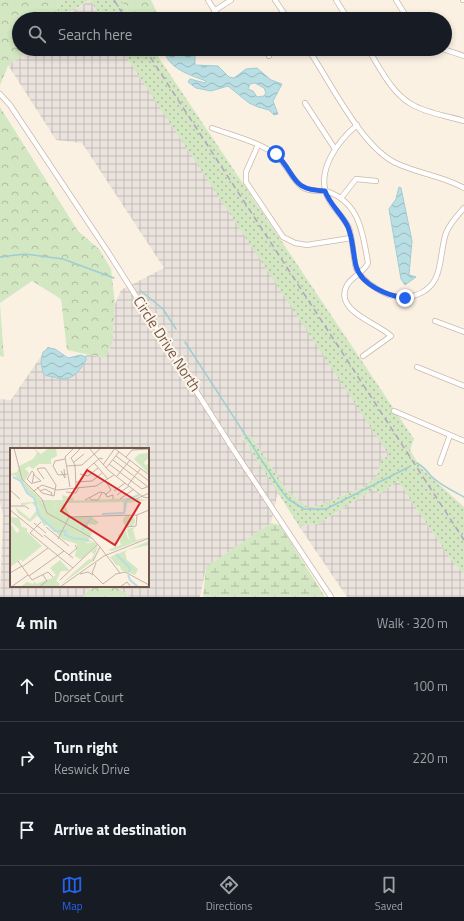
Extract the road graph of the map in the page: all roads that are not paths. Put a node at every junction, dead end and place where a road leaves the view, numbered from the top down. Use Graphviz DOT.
graph roads {
  1 [pos="208,0"];
  2 [pos="231,0"];
  3 [pos="275,0"];
  4 [pos="336,0"];
  5 [pos="396,0"];
  6 [pos="214,11"];
  7 [pos="283,12"];
  8 [pos="344,12"];
  9 [pos="404,12"];
  10 [pos="452,52"];
  11 [pos="313,56"];
  12 [pos="373,56"];
  13 [pos="464,56"];
  14 [pos="0,94"];
  15 [pos="305,103"];
  16 [pos="464,121"];
  17 [pos="357,125"];
  18 [pos="212,128"];
  19 [pos="258,145"];
  20 [pos="335,149"];
  21 [pos="376,181"];
  22 [pos="464,188"];
  23 [pos="325,191"];
  24 [pos="341,198"];
  25 [pos="464,208"];
  26 [pos="351,238"];
  27 [pos="358,273"];
  28 [pos="435,321"];
  29 [pos="464,332"];
  30 [pos="363,356"];
  31 [pos="417,367"];
  32 [pos="464,386"];
  33 [pos="394,411"];
  34 [pos="450,435"];
  35 [pos="464,441"];
  36 [pos="440,463"];
  37 [pos="331,597"];
  1 -- 6 [label="street"];
  2 -- 6 [label="street"];
  3 -- 7 [label="street"];
  4 -- 8 [label="street"];
  5 -- 9 [label="street"];
  10 -- 13 [label="street"];
  11 -- 17 [label="street"];
  12 -- 16 [label="street"];
  14 -- 37 [label="street, Circle Drive North"];
  15 -- 20 [label="street"];
  17 -- 20 [label="street"];
  17 -- 22 [label="street"];
  18 -- 19 [label="street"];
  19 -- 23 [label="street"];
  19 -- 26 [label="street"];
  20 -- 23 [label="street"];
  21 -- 24 [label="street"];
  23 -- 24 [label="street"];
  23 -- 26 [label="street"];
  24 -- 27 [label="street"];
  25 -- 27 [label="street"];
  26 -- 27 [label="street"];
  27 -- 30 [label="street"];
  28 -- 29 [label="street"];
  31 -- 32 [label="street"];
  33 -- 34 [label="street"];
  34 -- 35 [label="street"];
  34 -- 36 [label="street"];
}
